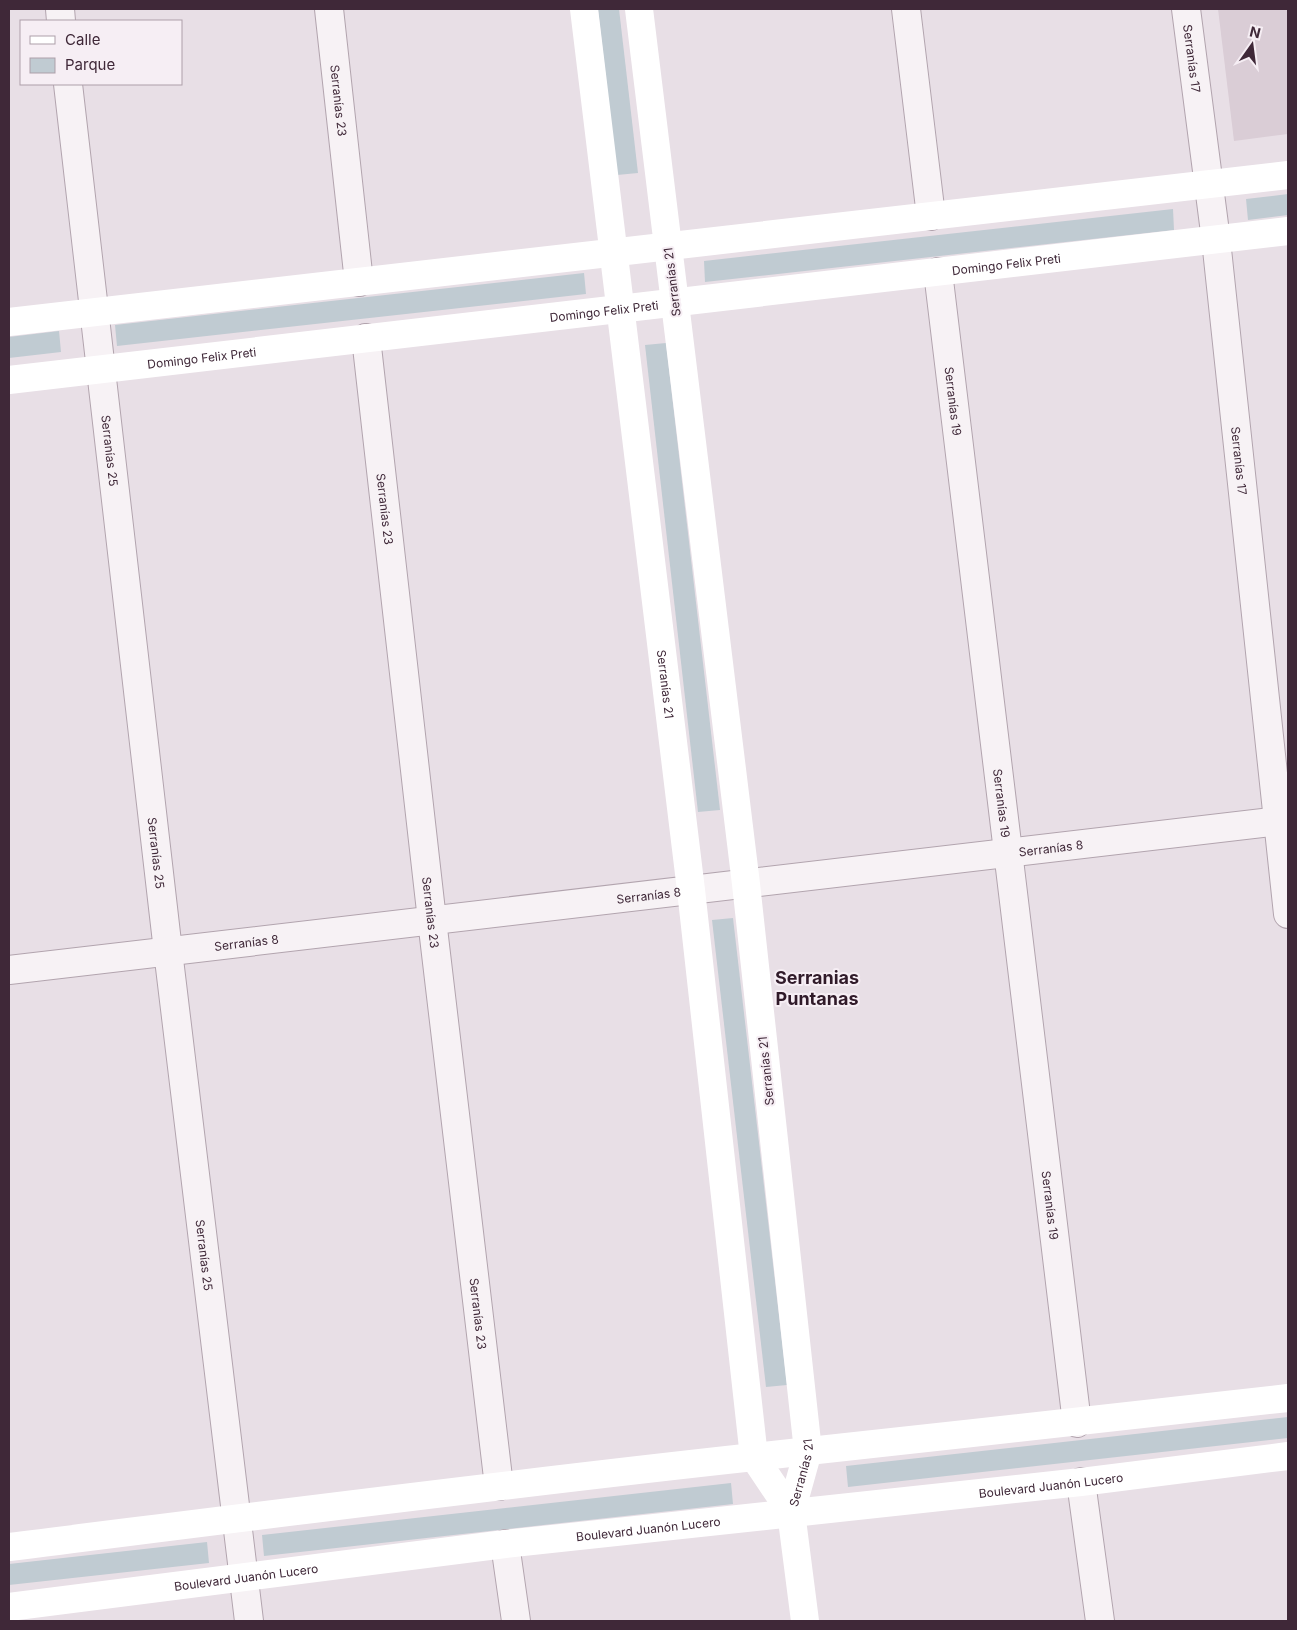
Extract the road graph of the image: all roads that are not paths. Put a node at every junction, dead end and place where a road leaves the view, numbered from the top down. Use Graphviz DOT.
graph roads {
  1 [pos="329,9"];
  2 [pos="584,9"];
  3 [pos="639,9"];
  4 [pos="906,9"];
  5 [pos="1186,9"];
  6 [pos="68,85"];
  7 [pos="1288,175"];
  8 [pos="1208,184"];
  9 [pos="931,216"];
  10 [pos="1288,231"];
  11 [pos="1216,240"];
  12 [pos="668,246"];
  13 [pos="613,253"];
  14 [pos="938,272"];
  15 [pos="359,282"];
  16 [pos="675,303"];
  17 [pos="620,309"];
  18 [pos="94,312"];
  19 [pos="9,322"];
  20 [pos="366,338"];
  21 [pos="101,369"];
  22 [pos="9,380"];
  23 [pos="1283,820"];
  24 [pos="1008,853"];
  25 [pos="746,884"];
  26 [pos="691,890"];
  27 [pos="1288,914"];
  28 [pos="432,920"];
  29 [pos="168,951"];
  30 [pos="9,970"];
  31 [pos="1288,1398"];
  32 [pos="1077,1423"];
  33 [pos="808,1451"];
  34 [pos="1288,1456"];
  35 [pos="754,1457"];
  36 [pos="1081,1482"];
  37 [pos="499,1486"];
  38 [pos="791,1512"];
  39 [pos="237,1519"];
  40 [pos="505,1544"];
  41 [pos="9,1547"];
  42 [pos="243,1578"];
  43 [pos="9,1607"];
  44 [pos="248,1621"];
  45 [pos="516,1621"];
  46 [pos="805,1621"];
  47 [pos="1100,1621"];
  1 -- 15 [label="street, Serranías 23"];
  2 -- 13 [label="street, Serranías 21"];
  3 -- 12 [label="street, Serranías 21"];
  4 -- 9 [label="street"];
  5 -- 8 [label="street, Serranías 17"];
  6 -- 18 [label="street, Serranías 25"];
  7 -- 8 [label="street"];
  8 -- 9 [label="street"];
  8 -- 11 [label="street, Serranías 17"];
  9 -- 12 [label="street"];
  10 -- 11 [label="street, Domingo Felix Preti"];
  11 -- 14 [label="street, Domingo Felix Preti"];
  11 -- 23 [label="street, Serranías 17"];
  12 -- 13 [label="street"];
  12 -- 16 [label="street, Serranías 21"];
  13 -- 15 [label="street"];
  13 -- 17 [label="street, Serranías 21"];
  14 -- 16 [label="street, Domingo Felix Preti"];
  14 -- 24 [label="street, Serranías 19"];
  15 -- 18 [label="street"];
  16 -- 17 [label="street, Domingo Felix Preti"];
  16 -- 25 [label="street, Serranías 21"];
  17 -- 20 [label="street, Domingo Felix Preti"];
  17 -- 26 [label="street, Serranías 21"];
  18 -- 19 [label="street"];
  18 -- 21 [label="street, Serranías 25"];
  20 -- 21 [label="street, Domingo Felix Preti"];
  20 -- 28 [label="street, Serranías 23"];
  21 -- 22 [label="street, Domingo Felix Preti"];
  21 -- 29 [label="street, Serranías 25"];
  23 -- 24 [label="street, Serranías 8"];
  23 -- 27 [label="street, Serranías 17"];
  24 -- 25 [label="street, Serranías 8"];
  24 -- 32 [label="street, Serranías 19"];
  25 -- 26 [label="street, Serranías 8"];
  25 -- 33 [label="street, Serranías 21"];
  26 -- 28 [label="street, Serranías 8"];
  26 -- 35 [label="street, Serranías 21"];
  28 -- 29 [label="street, Serranías 8"];
  28 -- 37 [label="street, Serranías 23"];
  29 -- 30 [label="street, Serranías 8"];
  29 -- 39 [label="street, Serranías 25"];
  31 -- 32 [label="street"];
  32 -- 33 [label="street"];
  33 -- 35 [label="street"];
  33 -- 38 [label="street, Serranías 21"];
  34 -- 36 [label="street, Boulevard Juanón Lucero"];
  35 -- 37 [label="street"];
  35 -- 38 [label="street, Serranías 21"];
  36 -- 38 [label="street, Boulevard Juanón Lucero"];
  36 -- 47 [label="street"];
  37 -- 39 [label="street"];
  38 -- 40 [label="street, Boulevard Juanón Lucero"];
  38 -- 46 [label="street"];
  39 -- 41 [label="street"];
  39 -- 42 [label="street, Serranías 25"];
  40 -- 42 [label="street, Boulevard Juanón Lucero"];
  40 -- 45 [label="street"];
  42 -- 43 [label="street, Boulevard Juanón Lucero"];
  42 -- 44 [label="street, Serranías 25"];
}
